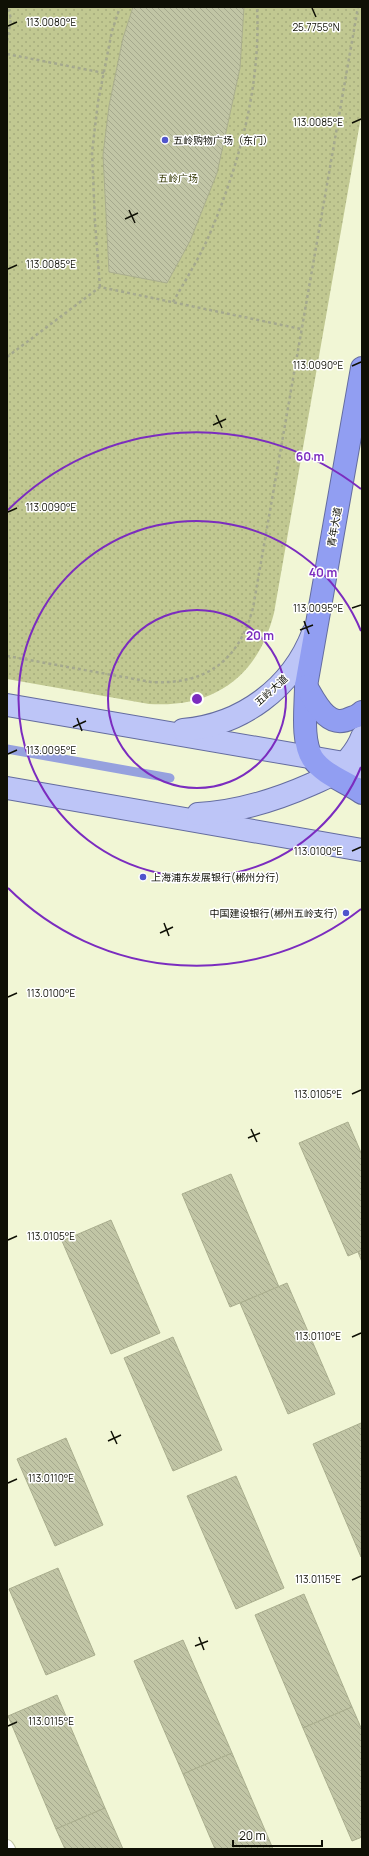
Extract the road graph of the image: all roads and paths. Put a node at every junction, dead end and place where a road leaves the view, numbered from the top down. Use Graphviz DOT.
graph roads {
  1 [pos="8,7"];
  2 [pos="120,7"];
  3 [pos="257,7"];
  4 [pos="358,7"];
  5 [pos="7,41"];
  6 [pos="7,54"];
  7 [pos="104,73"];
  8 [pos="100,287"];
  9 [pos="173,302"];
  10 [pos="301,329"];
  11 [pos="7,357"];
  12 [pos="362,368"];
  13 [pos="322,597"];
  14 [pos="7,656"];
  15 [pos="306,686"];
  16 [pos="7,705"];
  17 [pos="362,712"];
  18 [pos="150,729"];
  19 [pos="362,737"];
  20 [pos="313,759"];
  21 [pos="346,769"];
  22 [pos="7,788"];
  23 [pos="362,793"];
  24 [pos="144,812"];
  25 [pos="362,850"];
  26 [pos="7,1846"];
  27 [pos="9,1849"];
  1 -- 5 [label="path"];
  2 -- 7 [label="path"];
  3 -- 9 [label="path"];
  4 -- 10 [label="path"];
  6 -- 7 [label="path"];
  7 -- 8 [label="path"];
  8 -- 9 [label="path"];
  8 -- 11 [label="path"];
  9 -- 10 [label="path"];
  10 -- 14 [label="path"];
  12 -- 13 [label="highway, 青年大道"];
  13 -- 15 [label="highway, 青年大道"];
  13 -- 18 [label="main road, 五岭大道"];
  15 -- 17 [label="highway"];
  15 -- 20 [label="highway, 青年大道"];
  16 -- 18 [label="main road, 五岭大道"];
  18 -- 20 [label="main road, 五岭大道"];
  19 -- 21 [label="main road"];
  20 -- 21 [label="highway"];
  21 -- 23 [label="highway"];
  21 -- 24 [label="main road"];
  22 -- 24 [label="main road"];
  24 -- 25 [label="main road"];
  26 -- 27 [label="lane"];
}
